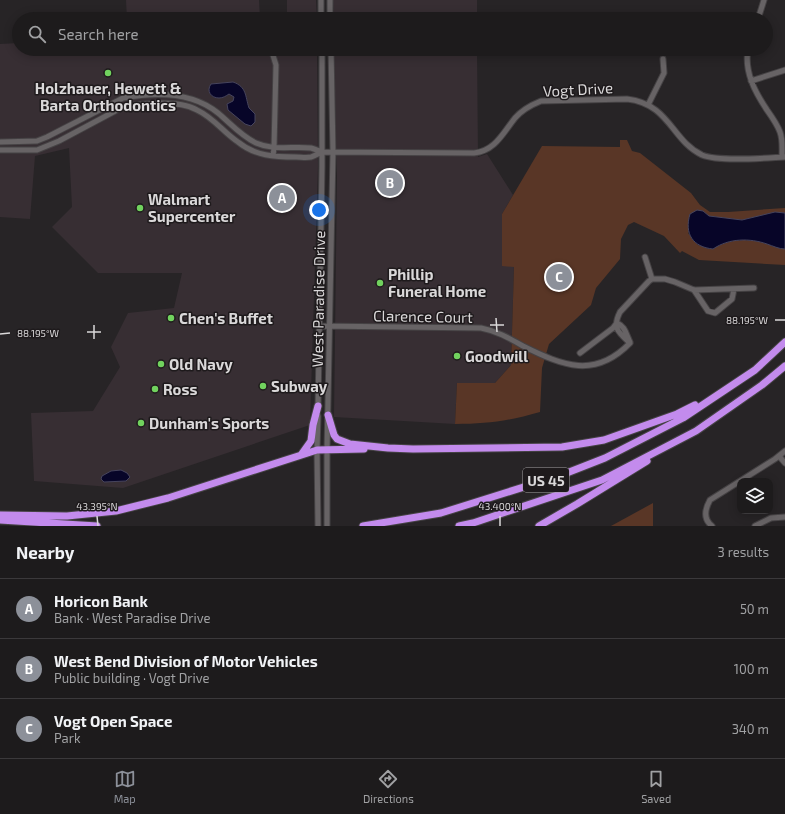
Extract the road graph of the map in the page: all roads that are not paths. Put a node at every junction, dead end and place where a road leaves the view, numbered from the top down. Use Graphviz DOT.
graph roads {
  1 [pos="321,0"];
  2 [pos="330,0"];
  3 [pos="764,0"];
  4 [pos="321,12"];
  5 [pos="330,12"];
  6 [pos="760,12"];
  7 [pos="273,56"];
  8 [pos="322,56"];
  9 [pos="331,56"];
  10 [pos="748,56"];
  11 [pos="663,59"];
  12 [pos="785,70"];
  13 [pos="751,81"];
  14 [pos="648,105"];
  15 [pos="0,142"];
  16 [pos="274,148"];
  17 [pos="0,150"];
  18 [pos="322,152"];
  19 [pos="333,152"];
  20 [pos="273,156"];
  21 [pos="784,157"];
  22 [pos="645,257"];
  23 [pos="652,280"];
  24 [pos="754,288"];
  25 [pos="734,289"];
  26 [pos="694,290"];
  27 [pos="617,323"];
  28 [pos="320,326"];
  29 [pos="330,326"];
  30 [pos="785,342"];
  31 [pos="580,353"];
  32 [pos="785,366"];
  33 [pos="715,396"];
  34 [pos="318,406"];
  35 [pos="328,415"];
  36 [pos="696,431"];
  37 [pos="388,448"];
  38 [pos="317,450"];
  39 [pos="327,450"];
  40 [pos="785,452"];
  41 [pos="301,455"];
  42 [pos="779,456"];
  43 [pos="785,463"];
  44 [pos="0,515"];
  45 [pos="785,517"];
  46 [pos="0,520"];
  47 [pos="98,526"];
  48 [pos="318,526"];
  49 [pos="327,526"];
  50 [pos="363,526"];
  51 [pos="459,526"];
  52 [pos="539,526"];
  53 [pos="712,526"];
  54 [pos="755,526"];
  1 -- 4 [label="street"];
  2 -- 5 [label="street"];
  3 -- 6 [label="street"];
  7 -- 16 [label="street"];
  8 -- 18 [label="street, West Paradise Drive"];
  9 -- 19 [label="street, West Paradise Drive"];
  10 -- 13 [label="street"];
  11 -- 14 [label="street"];
  12 -- 13 [label="street"];
  13 -- 21 [label="street"];
  14 -- 19 [label="street, Vogt Drive"];
  14 -- 21 [label="street, Vogt Drive"];
  15 -- 16 [label="street"];
  16 -- 18 [label="street"];
  16 -- 20 [label="street"];
  17 -- 20 [label="street"];
  18 -- 19 [label="street, Vogt Drive"];
  18 -- 20 [label="street"];
  18 -- 28 [label="street, West Paradise Drive"];
  19 -- 29 [label="street, West Paradise Drive"];
  22 -- 23 [label="street"];
  23 -- 26 [label="street"];
  23 -- 27 [label="street"];
  24 -- 25 [label="street"];
  25 -- 26 [label="street"];
  25 -- 26 [label="street"];
  27 -- 29 [label="street, Clarence Court"];
  27 -- 31 [label="street"];
  28 -- 29 [label="street, Clarence Court"];
  28 -- 34 [label="street, West Paradise Drive"];
  29 -- 35 [label="street, West Paradise Drive"];
  30 -- 33 [label="highway, US 45"];
  32 -- 36 [label="highway, US 45"];
  33 -- 37 [label="highway"];
  33 -- 50 [label="highway, US 45"];
  34 -- 38 [label="street, West Paradise Drive"];
  34 -- 41 [label="highway"];
  35 -- 37 [label="highway"];
  35 -- 39 [label="street, West Paradise Drive"];
  36 -- 51 [label="highway, US 45"];
  36 -- 52 [label="highway"];
  37 -- 39 [label="highway"];
  38 -- 39 [label="highway"];
  38 -- 41 [label="highway"];
  38 -- 48 [label="street, West Paradise Drive"];
  39 -- 49 [label="street, West Paradise Drive"];
  40 -- 42 [label="street"];
  41 -- 44 [label="highway"];
  42 -- 43 [label="street"];
  42 -- 53 [label="street"];
  45 -- 54 [label="street"];
  46 -- 47 [label="highway"];
}
